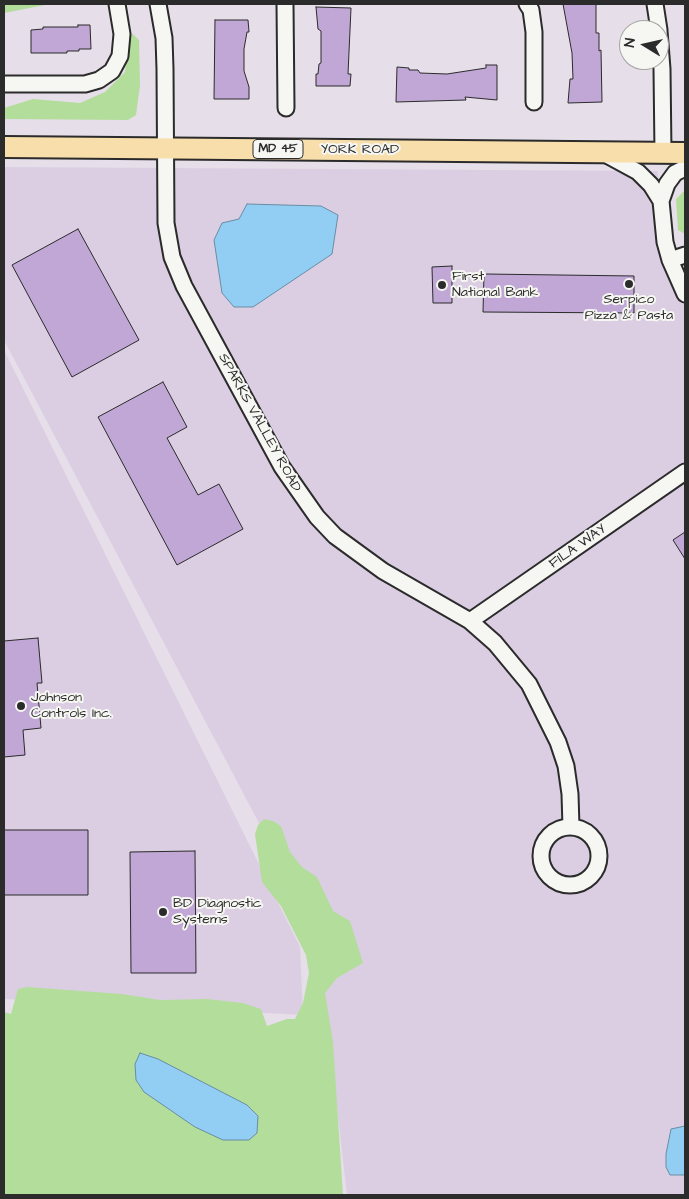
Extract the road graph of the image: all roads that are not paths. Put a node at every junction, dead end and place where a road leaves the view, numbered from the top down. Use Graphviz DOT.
graph roads {
  1 [pos="117,4"];
  2 [pos="158,4"];
  3 [pos="284,4"];
  4 [pos="527,4"];
  5 [pos="655,4"];
  6 [pos="657,20"];
  7 [pos="662,70"];
  8 [pos="4,84"];
  9 [pos="534,102"];
  10 [pos="286,108"];
  11 [pos="4,148"];
  12 [pos="164,148"];
  13 [pos="602,152"];
  14 [pos="663,153"];
  15 [pos="685,153"];
  16 [pos="685,168"];
  17 [pos="661,201"];
  18 [pos="685,255"];
  19 [pos="670,260"];
  20 [pos="685,294"];
  21 [pos="685,472"];
  22 [pos="470,621"];
  23 [pos="571,827"];
  1 -- 8 [label="street"];
  2 -- 12 [label="street, SPARKS VALLEY ROAD"];
  3 -- 10 [label="street"];
  4 -- 9 [label="street"];
  5 -- 6 [label="street"];
  7 -- 14 [label="street"];
  11 -- 12 [label="main road, YORK ROAD / MD 45"];
  12 -- 13 [label="main road, YORK ROAD / MD 45"];
  12 -- 22 [label="street, SPARKS VALLEY ROAD"];
  13 -- 14 [label="main road, YORK ROAD / MD 45"];
  13 -- 17 [label="street"];
  14 -- 15 [label="main road, YORK ROAD / MD 45"];
  16 -- 17 [label="street"];
  17 -- 19 [label="street"];
  18 -- 19 [label="street"];
  19 -- 20 [label="street"];
  21 -- 22 [label="street, FILA WAY"];
  22 -- 23 [label="street, SPARKS VALLEY ROAD"];
}
